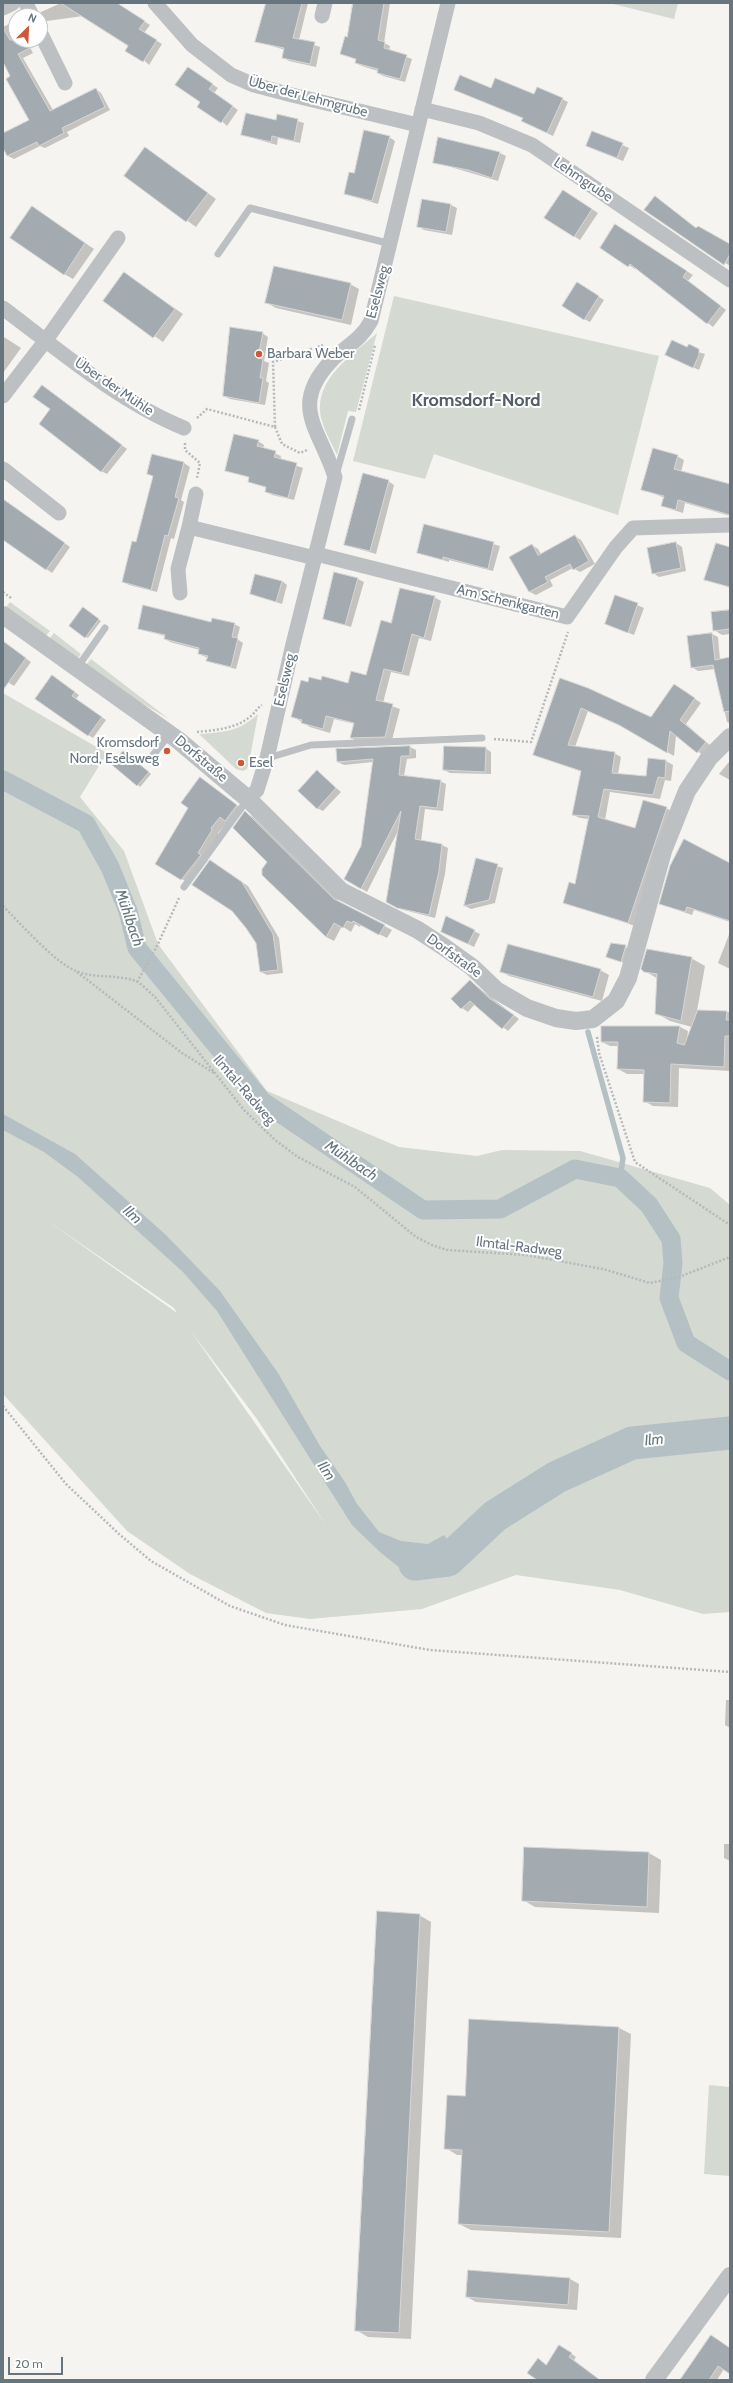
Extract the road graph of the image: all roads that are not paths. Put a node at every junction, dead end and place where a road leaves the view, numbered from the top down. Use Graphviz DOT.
graph roads {
  1 [pos="13,3"];
  2 [pos="155,3"];
  3 [pos="448,3"];
  4 [pos="3,8"];
  5 [pos="48,48"];
  6 [pos="65,83"];
  7 [pos="422,109"];
  8 [pos="418,125"];
  9 [pos="118,238"];
  10 [pos="391,244"];
  11 [pos="218,254"];
  12 [pos="730,280"];
  13 [pos="3,308"];
  14 [pos="46,340"];
  15 [pos="3,396"];
  16 [pos="352,419"];
  17 [pos="184,428"];
  18 [pos="3,469"];
  19 [pos="335,477"];
  20 [pos="196,494"];
  21 [pos="59,513"];
  22 [pos="730,525"];
  23 [pos="189,527"];
  24 [pos="315,556"];
  25 [pos="180,593"];
  26 [pos="3,615"];
  27 [pos="105,628"];
  28 [pos="76,668"];
  29 [pos="170,734"];
  30 [pos="730,737"];
  31 [pos="482,738"];
  32 [pos="267,758"];
  33 [pos="149,760"];
  34 [pos="248,799"];
  35 [pos="184,887"];
  36 [pos="730,2276"];
  37 [pos="654,2380"];
  1 -- 4 [label="street"];
  2 -- 8 [label="street, Über der Lehmgrube"];
  3 -- 7 [label="street, Eselsweg"];
  5 -- 6 [label="street"];
  7 -- 8 [label="street, Eselsweg"];
  7 -- 12 [label="street, Lehmgrube"];
  8 -- 10 [label="street, Eselsweg"];
  9 -- 14 [label="street"];
  10 -- 11 [label="lane"];
  10 -- 19 [label="street, Eselsweg"];
  13 -- 14 [label="street, Über der Mühle"];
  14 -- 15 [label="street"];
  14 -- 17 [label="street, Über der Mühle"];
  16 -- 19 [label="lane"];
  18 -- 21 [label="street"];
  19 -- 24 [label="street, Eselsweg"];
  20 -- 23 [label="street"];
  22 -- 24 [label="street, Am Schenkgarten"];
  23 -- 24 [label="street"];
  23 -- 25 [label="street"];
  24 -- 32 [label="street, Eselsweg"];
  26 -- 28 [label="street, Dorfstraße"];
  27 -- 28 [label="lane"];
  28 -- 29 [label="street, Dorfstraße"];
  29 -- 33 [label="lane"];
  29 -- 34 [label="street, Dorfstraße"];
  30 -- 34 [label="street, Dorfstraße"];
  31 -- 32 [label="lane"];
  32 -- 34 [label="street, Eselsweg"];
  34 -- 35 [label="lane"];
  36 -- 37 [label="street"];
}
